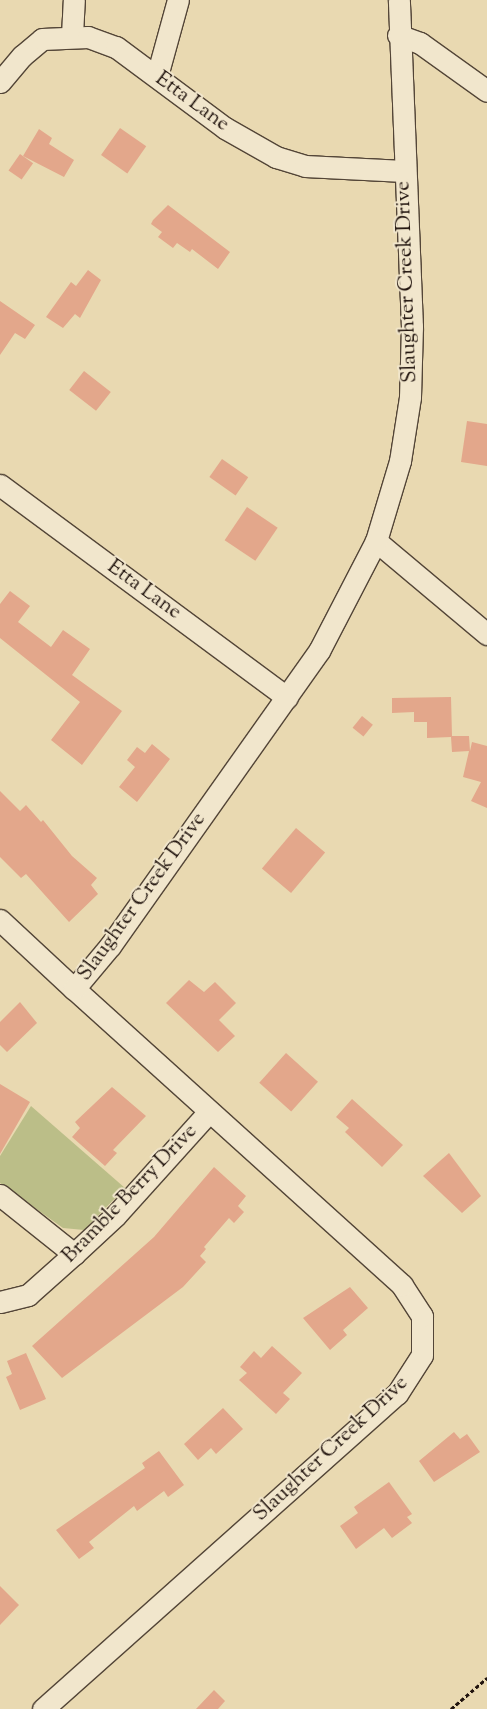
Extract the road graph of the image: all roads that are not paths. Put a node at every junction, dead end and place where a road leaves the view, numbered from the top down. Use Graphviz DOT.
graph roads {
  1 [pos="74,0"];
  2 [pos="178,0"];
  3 [pos="399,0"];
  4 [pos="72,35"];
  5 [pos="398,35"];
  6 [pos="157,76"];
  7 [pos="0,82"];
  8 [pos="487,91"];
  9 [pos="404,171"];
  10 [pos="0,485"];
  11 [pos="376,541"];
  12 [pos="487,634"];
  13 [pos="287,697"];
  14 [pos="0,920"];
  15 [pos="74,990"];
  16 [pos="208,1113"];
  17 [pos="0,1195"];
  18 [pos="74,1254"];
  19 [pos="0,1302"];
  20 [pos="43,1709"];
  1 -- 4 [label="street"];
  2 -- 6 [label="street"];
  3 -- 5 [label="street, Slaughter Creek Drive"];
  4 -- 6 [label="street, Etta Lane"];
  4 -- 7 [label="street, Etta Lane"];
  5 -- 8 [label="street"];
  5 -- 9 [label="street, Slaughter Creek Drive"];
  6 -- 9 [label="street, Etta Lane"];
  9 -- 11 [label="street, Slaughter Creek Drive"];
  10 -- 13 [label="street, Etta Lane"];
  11 -- 12 [label="street"];
  11 -- 13 [label="street, Slaughter Creek Drive"];
  13 -- 15 [label="street, Slaughter Creek Drive"];
  14 -- 15 [label="street"];
  15 -- 16 [label="street, Slaughter Creek Drive"];
  16 -- 18 [label="street, Bramble Berry Drive"];
  16 -- 20 [label="street, Slaughter Creek Drive"];
  17 -- 18 [label="street"];
  18 -- 19 [label="street, Bramble Berry Drive"];
}
